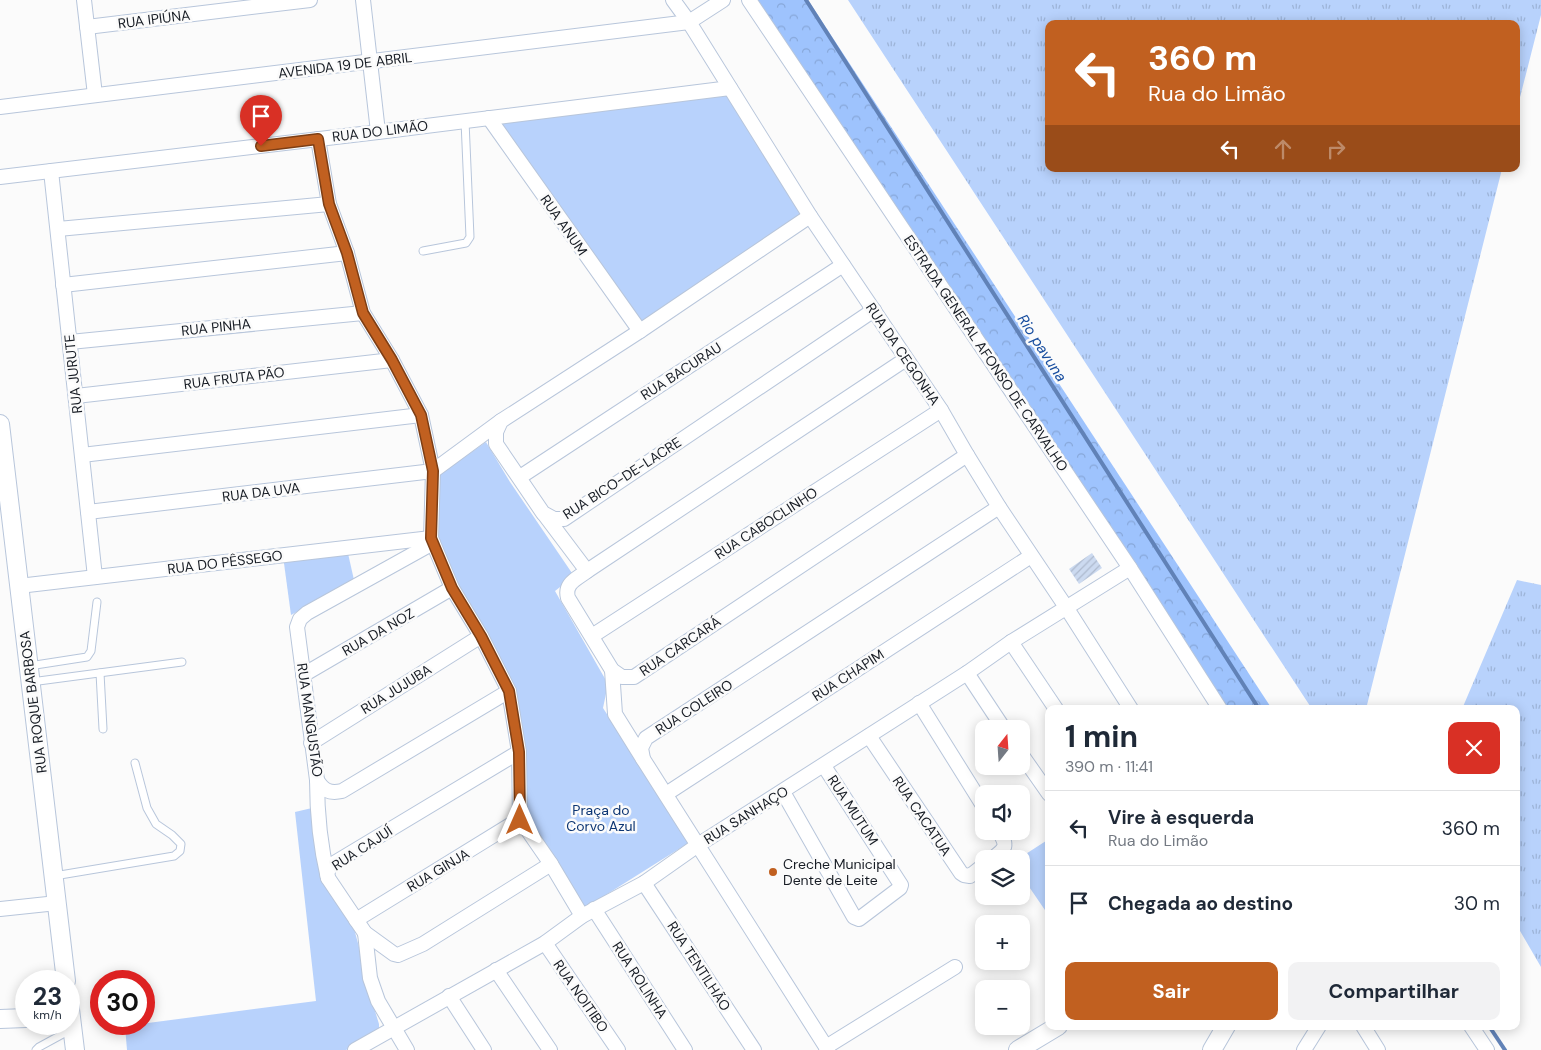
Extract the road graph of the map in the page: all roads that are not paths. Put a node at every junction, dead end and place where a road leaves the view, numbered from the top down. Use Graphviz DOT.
graph roads {
  1 [pos="84,0"];
  2 [pos="310,0"];
  3 [pos="363,0"];
  4 [pos="673,0"];
  5 [pos="723,0"];
  6 [pos="749,0"];
  7 [pos="689,22"];
  8 [pos="87,27"];
  9 [pos="370,62"];
  10 [pos="730,88"];
  11 [pos="95,95"];
  12 [pos="0,107"];
  13 [pos="489,118"];
  14 [pos="465,121"];
  15 [pos="378,132"];
  16 [pos="318,139"];
  17 [pos="51,171"];
  18 [pos="0,177"];
  19 [pos="329,204"];
  20 [pos="810,216"];
  21 [pos="58,229"];
  22 [pos="422,250"];
  23 [pos="347,253"];
  24 [pos="843,265"];
  25 [pos="63,285"];
  26 [pos="874,310"];
  27 [pos="363,313"];
  28 [pos="640,331"];
  29 [pos="70,342"];
  30 [pos="906,358"];
  31 [pos="392,360"];
  32 [pos="76,396"];
  33 [pos="941,410"];
  34 [pos="421,415"];
  35 [pos="501,421"];
  36 [pos="0,424"];
  37 [pos="82,455"];
  38 [pos="967,456"];
  39 [pos="433,471"];
  40 [pos="520,477"];
  41 [pos="999,507"];
  42 [pos="88,512"];
  43 [pos="543,513"];
  44 [pos="6,520"];
  45 [pos="432,540"];
  46 [pos="1031,556"];
  47 [pos="1130,568"];
  48 [pos="587,571"];
  49 [pos="95,577"];
  50 [pos="19,586"];
  51 [pos="452,588"];
  52 [pos="97,602"];
  53 [pos="1066,606"];
  54 [pos="481,636"];
  55 [pos="592,636"];
  56 [pos="1011,642"];
  57 [pos="182,662"];
  58 [pos="612,670"];
  59 [pos="100,673"];
  60 [pos="967,673"];
  61 [pos="30,674"];
  62 [pos="303,675"];
  63 [pos="509,691"];
  64 [pos="920,703"];
  65 [pos="1053,705"];
  66 [pos="1128,705"];
  67 [pos="1217,705"];
  68 [pos="998,720"];
  69 [pos="103,729"];
  70 [pos="869,736"];
  71 [pos="311,743"];
  72 [pos="519,752"];
  73 [pos="642,758"];
  74 [pos="135,763"];
  75 [pos="824,766"];
  76 [pos="1030,767"];
  77 [pos="316,780"];
  78 [pos="1045,788"];
  79 [pos="783,792"];
  80 [pos="975,792"];
  81 [pos="666,794"];
  82 [pos="520,820"];
  83 [pos="698,845"];
  84 [pos="552,864"];
  85 [pos="975,872"];
  86 [pos="54,876"];
  87 [pos="328,878"];
  88 [pos="644,883"];
  89 [pos="57,903"];
  90 [pos="0,909"];
  91 [pos="588,913"];
  92 [pos="356,920"];
  93 [pos="365,934"];
  94 [pos="544,942"];
  95 [pos="955,967"];
  96 [pos="65,970"];
  97 [pos="496,970"];
  98 [pos="449,996"];
  99 [pos="15,1018"];
  100 [pos="0,1019"];
  101 [pos="393,1028"];
  102 [pos="1051,1030"];
  103 [pos="1224,1030"];
  104 [pos="1316,1030"];
  105 [pos="1366,1030"];
  106 [pos="1474,1030"];
  107 [pos="51,1035"];
  108 [pos="73,1035"];
  109 [pos="827,1048"];
  110 [pos="36,1050"];
  111 [pos="75,1050"];
  112 [pos="355,1050"];
  113 [pos="407,1050"];
  114 [pos="484,1050"];
  115 [pos="550,1050"];
  116 [pos="618,1050"];
  117 [pos="685,1050"];
  118 [pos="754,1050"];
  119 [pos="1018,1050"];
  120 [pos="1212,1050"];
  121 [pos="1304,1050"];
  122 [pos="1378,1050"];
  123 [pos="1487,1050"];
  1 -- 8 [label="street"];
  2 -- 8 [label="street, RUA IPIÚNA"];
  3 -- 9 [label="street"];
  4 -- 7 [label="street, RUA DA CEGONHA"];
  5 -- 7 [label="street"];
  6 -- 47 [label="street, ESTRADA GENERAL AFONSO DE CARVALHO"];
  7 -- 9 [label="street, AVENIDA 19 DE ABRIL"];
  7 -- 10 [label="street, RUA DA CEGONHA"];
  8 -- 11 [label="street"];
  9 -- 11 [label="street, AVENIDA 19 DE ABRIL"];
  9 -- 15 [label="street"];
  10 -- 13 [label="street, RUA DO LIMÃO"];
  10 -- 20 [label="street, RUA DA CEGONHA"];
  11 -- 12 [label="street, AVENIDA 19 DE ABRIL"];
  13 -- 14 [label="street, RUA DO LIMÃO"];
  13 -- 28 [label="street, RUA ANUM"];
  14 -- 15 [label="street, RUA DO LIMÃO"];
  14 -- 22 [label="lane"];
  15 -- 16 [label="street, RUA DO LIMÃO"];
  16 -- 17 [label="street, RUA DO LIMÃO"];
  16 -- 19 [label="street"];
  17 -- 18 [label="street, RUA DO LIMÃO"];
  17 -- 21 [label="street, RUA JURUTE"];
  19 -- 21 [label="street"];
  19 -- 23 [label="street"];
  20 -- 24 [label="street, RUA DA CEGONHA"];
  20 -- 28 [label="street"];
  21 -- 25 [label="street, RUA JURUTE"];
  23 -- 25 [label="street"];
  23 -- 27 [label="street"];
  24 -- 26 [label="street, RUA DA CEGONHA"];
  24 -- 40 [label="street, RUA BACURAU"];
  25 -- 29 [label="street, RUA JURUTE"];
  26 -- 30 [label="street, RUA DA CEGONHA"];
  26 -- 43 [label="street, RUA BICO-DE-LACRE"];
  27 -- 29 [label="street, RUA PINHA"];
  27 -- 31 [label="street"];
  28 -- 35 [label="street"];
  29 -- 32 [label="street, RUA JURUTE"];
  30 -- 33 [label="street, RUA DA CEGONHA"];
  30 -- 48 [label="street"];
  31 -- 32 [label="street, RUA FRUTA PÃO"];
  31 -- 34 [label="street"];
  32 -- 37 [label="street, RUA JURUTE"];
  33 -- 38 [label="street, RUA DA CEGONHA"];
  33 -- 55 [label="street, RUA CABOCLINHO"];
  34 -- 37 [label="street"];
  34 -- 39 [label="street"];
  35 -- 39 [label="street"];
  35 -- 40 [label="street, RUA BICO-DE-LACRE"];
  36 -- 44 [label="street, RUA ROQUE BARBOSA"];
  37 -- 42 [label="street, RUA JURUTE"];
  38 -- 41 [label="street, RUA DA CEGONHA"];
  38 -- 58 [label="street, RUA CARCARÁ"];
  39 -- 42 [label="street, RUA DA UVA"];
  39 -- 45 [label="street"];
  40 -- 43 [label="street, RUA BICO-DE-LACRE"];
  41 -- 46 [label="street, RUA DA CEGONHA"];
  41 -- 73 [label="street, RUA COLEIRO"];
  42 -- 49 [label="street, RUA JURUTE"];
  43 -- 48 [label="street"];
  44 -- 50 [label="street, RUA ROQUE BARBOSA"];
  45 -- 49 [label="street, RUA DO PÊSSEGO"];
  45 -- 51 [label="street"];
  45 -- 62 [label="street, RUA MANGUSTÃO"];
  46 -- 53 [label="street, RUA DA CEGONHA"];
  46 -- 81 [label="street, RUA CHAPIM"];
  47 -- 53 [label="street, RUA SANHAÇO"];
  47 -- 67 [label="street, ESTRADA GENERAL AFONSO DE CARVALHO"];
  48 -- 55 [label="street"];
  49 -- 50 [label="street, RUA DO PÊSSEGO"];
  50 -- 61 [label="street, RUA ROQUE BARBOSA"];
  51 -- 54 [label="street"];
  51 -- 62 [label="street, RUA DA NOZ"];
  52 -- 61 [label="lane"];
  53 -- 56 [label="street, RUA SANHAÇO"];
  53 -- 66 [label="street, RUA DA CEGONHA"];
  54 -- 63 [label="street"];
  54 -- 71 [label="street, RUA JUJUBA"];
  55 -- 58 [label="street"];
  56 -- 60 [label="street, RUA SANHAÇO"];
  56 -- 65 [label="street"];
  57 -- 59 [label="lane"];
  58 -- 73 [label="street"];
  59 -- 61 [label="lane"];
  59 -- 69 [label="lane"];
  60 -- 64 [label="street, RUA SANHAÇO"];
  60 -- 68 [label="street"];
  61 -- 86 [label="street, RUA ROQUE BARBOSA"];
  62 -- 71 [label="street, RUA MANGUSTÃO"];
  63 -- 72 [label="street"];
  63 -- 77 [label="street, RUA MANGUSTÃO"];
  64 -- 70 [label="street, RUA SANHAÇO"];
  64 -- 80 [label="street"];
  70 -- 75 [label="street, RUA SANHAÇO"];
  70 -- 85 [label="street, RUA CACATUA"];
  71 -- 77 [label="street, RUA MANGUSTÃO"];
  72 -- 82 [label="street"];
  72 -- 87 [label="street, RUA CAJUÍ"];
  73 -- 81 [label="street"];
  74 -- 86 [label="lane"];
  75 -- 79 [label="street, RUA SANHAÇO"];
  75 -- 79 [label="street, RUA MUTUM"];
  76 -- 78 [label="street"];
  77 -- 87 [label="street"];
  79 -- 83 [label="street, RUA SANHAÇO"];
  81 -- 83 [label="street"];
  82 -- 84 [label="street, RUA ROLINHA"];
  82 -- 92 [label="street, RUA GINJA"];
  83 -- 88 [label="street, RUA SANHAÇO"];
  83 -- 109 [label="street"];
  84 -- 91 [label="street, RUA ROLINHA"];
  84 -- 93 [label="street, RUA CAJUÍ"];
  86 -- 89 [label="street, RUA ROQUE BARBOSA"];
  87 -- 92 [label="street, RUA CAJUÍ"];
  88 -- 91 [label="street, RUA SANHAÇO"];
  88 -- 118 [label="street, RUA TENTILHÃO"];
  89 -- 90 [label="street"];
  89 -- 96 [label="street, RUA ROQUE BARBOSA"];
  91 -- 94 [label="street, RUA SANHAÇO"];
  91 -- 117 [label="street, RUA ROLINHA"];
  92 -- 93 [label="street, RUA CAJUÍ"];
  93 -- 101 [label="street"];
  94 -- 97 [label="street, RUA SANHAÇO"];
  94 -- 116 [label="street, RUA NOITIBO"];
  95 -- 109 [label="street"];
  97 -- 98 [label="street, RUA SANHAÇO"];
  97 -- 115 [label="street"];
  98 -- 101 [label="street, RUA SANHAÇO"];
  98 -- 114 [label="street"];
  99 -- 100 [label="street"];
  101 -- 112 [label="street, RUA SANHAÇO"];
  101 -- 113 [label="street"];
  102 -- 119 [label="street"];
  103 -- 120 [label="street"];
  104 -- 121 [label="street"];
  105 -- 122 [label="street"];
  106 -- 123 [label="street"];
  107 -- 110 [label="lane"];
  108 -- 111 [label="street"];
}
